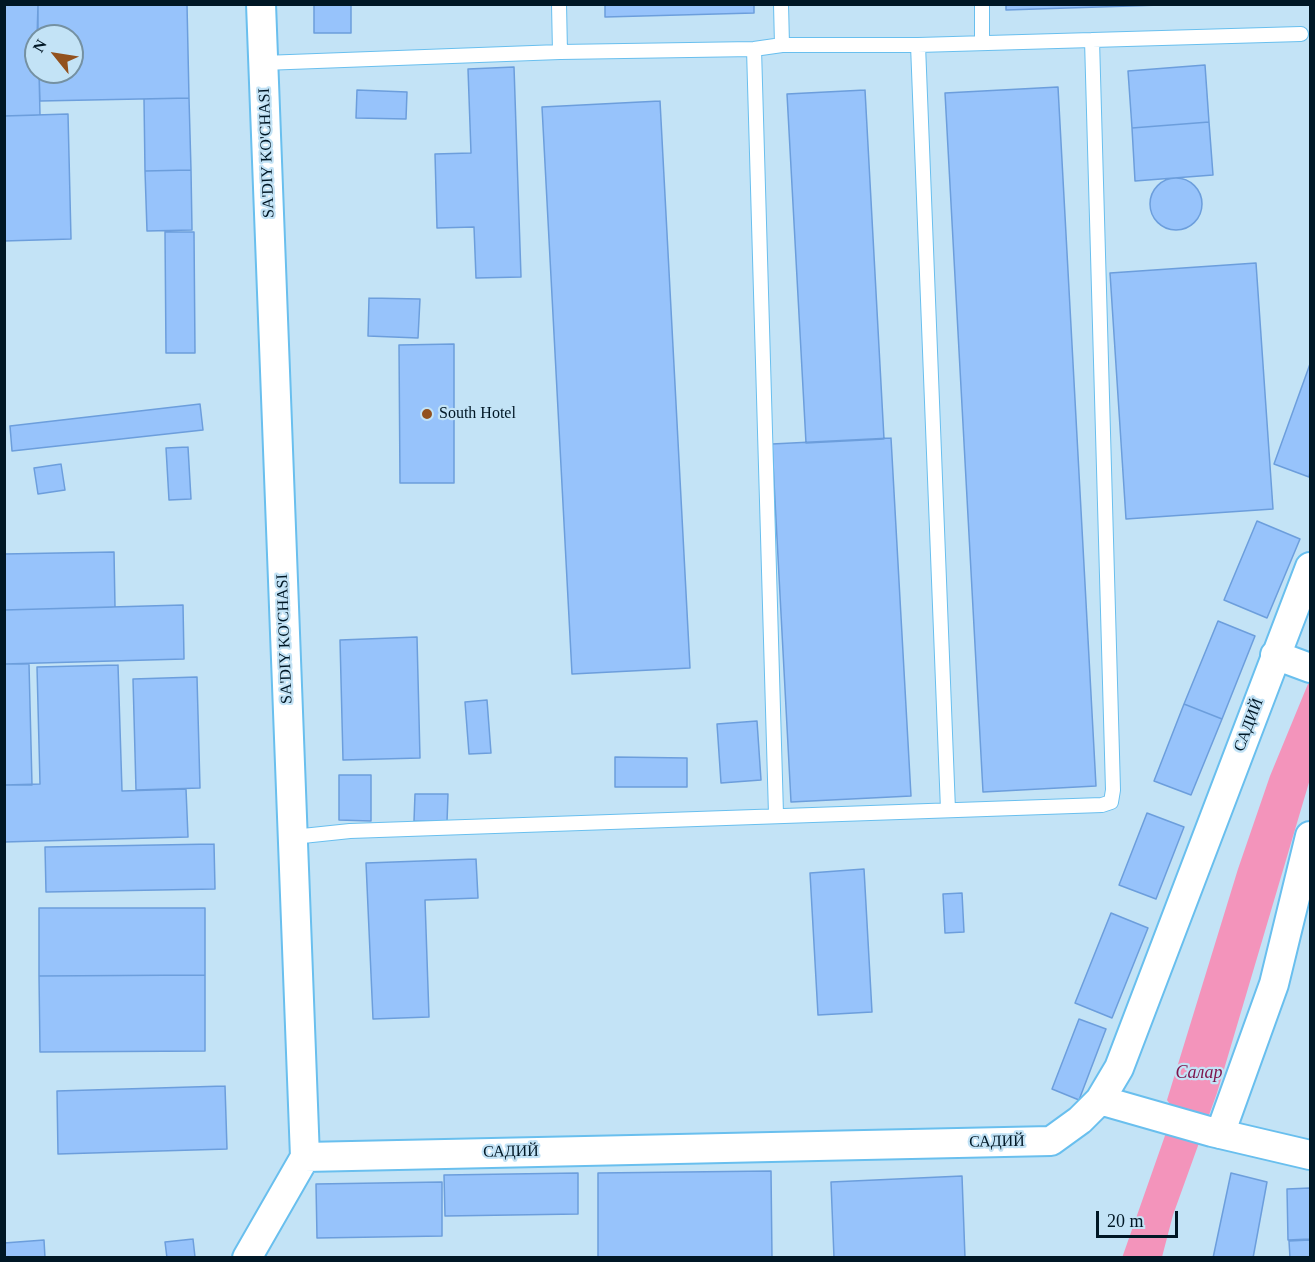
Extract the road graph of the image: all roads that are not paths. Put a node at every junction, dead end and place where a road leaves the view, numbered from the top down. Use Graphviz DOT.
graph roads {
  1 [pos="261,4"];
  2 [pos="559,4"];
  3 [pos="781,4"];
  4 [pos="982,4"];
  5 [pos="1301,34"];
  6 [pos="1092,39"];
  7 [pos="982,43"];
  8 [pos="782,45"];
  9 [pos="918,45"];
  10 [pos="754,50"];
  11 [pos="560,52"];
  12 [pos="264,63"];
  13 [pos="1311,567"];
  14 [pos="1275,655"];
  15 [pos="1311,668"];
  16 [pos="948,810"];
  17 [pos="776,814"];
  18 [pos="1311,836"];
  19 [pos="293,837"];
  20 [pos="1100,1100"];
  21 [pos="1216,1133"];
  22 [pos="1311,1155"];
  23 [pos="305,1157"];
  24 [pos="247,1257"];
  1 -- 12 [label="street, SA'DIY KO'CHASI"];
  2 -- 11 [label="lane"];
  3 -- 8 [label="lane"];
  4 -- 7 [label="lane"];
  5 -- 6 [label="lane"];
  6 -- 7 [label="lane"];
  6 -- 16 [label="lane"];
  7 -- 9 [label="lane"];
  8 -- 9 [label="lane"];
  8 -- 10 [label="lane"];
  9 -- 16 [label="lane"];
  10 -- 11 [label="lane"];
  10 -- 17 [label="lane"];
  11 -- 12 [label="lane"];
  12 -- 19 [label="street, SA'DIY KO'CHASI"];
  13 -- 14 [label="street, САДИЙ"];
  14 -- 15 [label="street"];
  14 -- 20 [label="street, САДИЙ"];
  16 -- 17 [label="lane"];
  17 -- 19 [label="lane"];
  18 -- 21 [label="street"];
  19 -- 23 [label="street, SA'DIY KO'CHASI"];
  20 -- 21 [label="street"];
  20 -- 23 [label="street, САДИЙ"];
  21 -- 22 [label="street"];
  23 -- 24 [label="street"];
}
